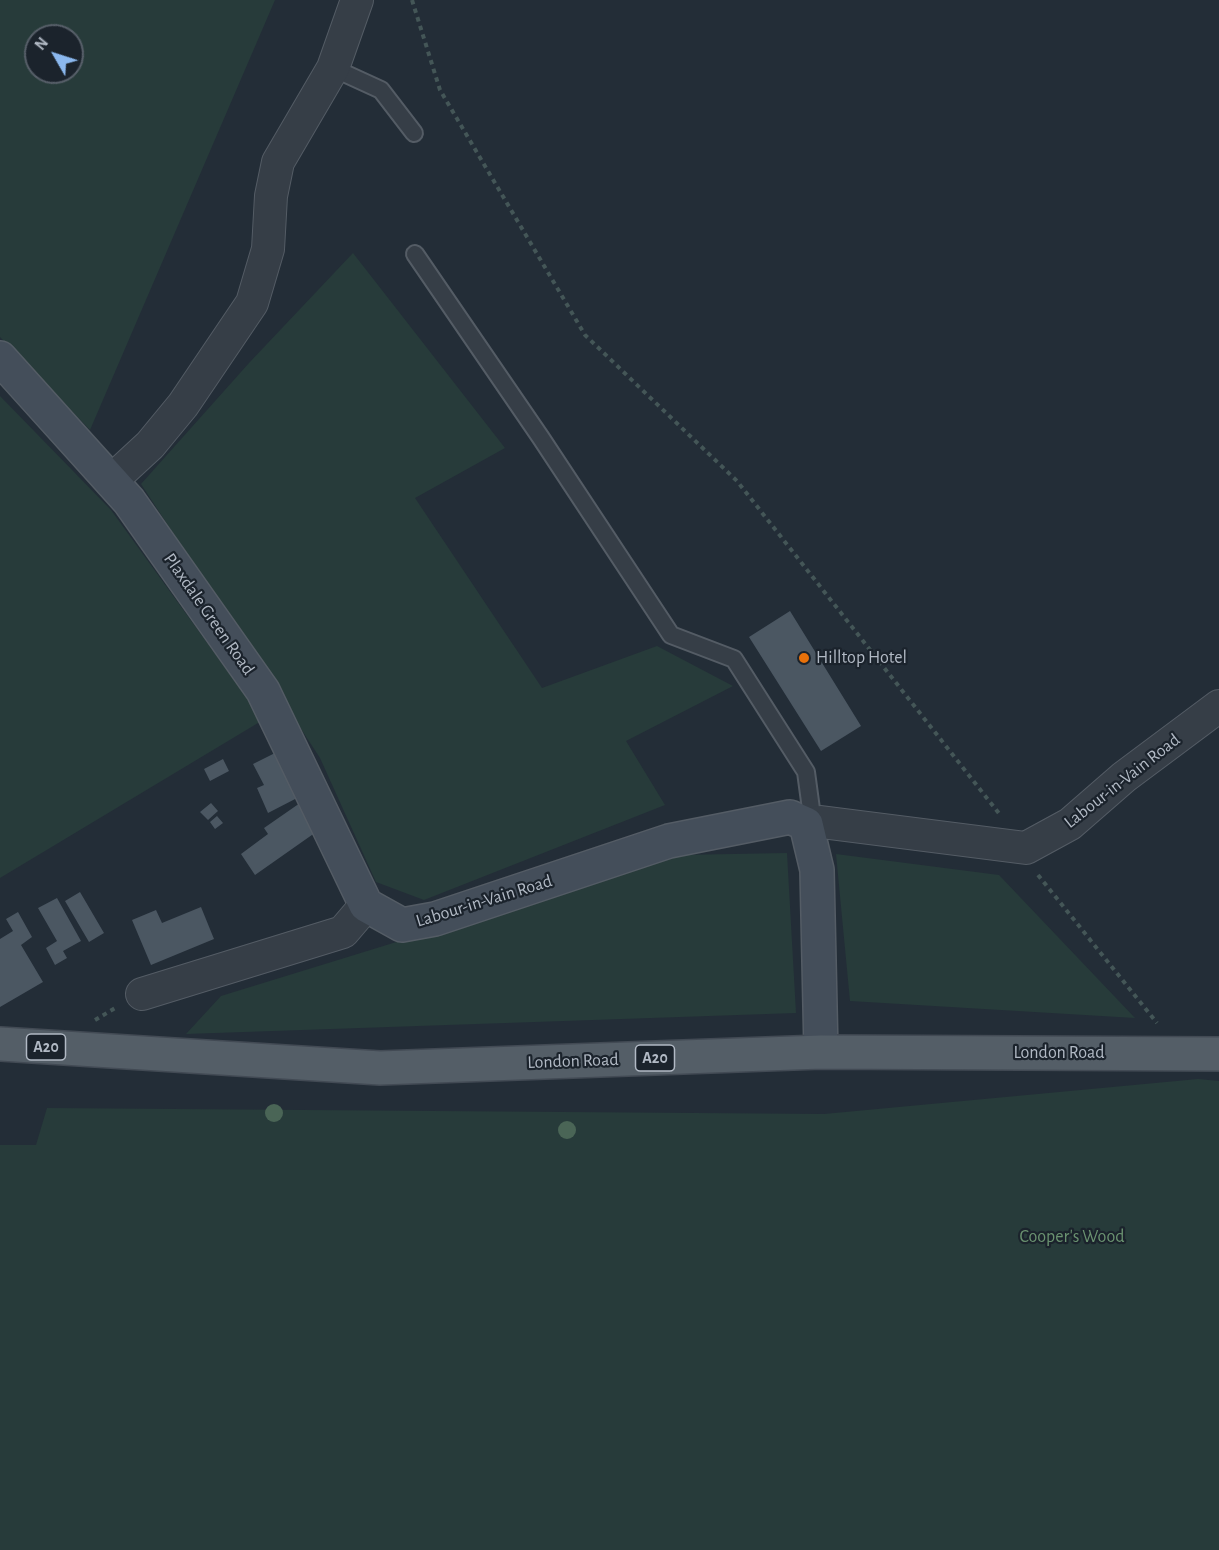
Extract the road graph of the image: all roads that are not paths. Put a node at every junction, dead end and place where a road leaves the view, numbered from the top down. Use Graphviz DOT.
graph roads {
  1 [pos="357,0"];
  2 [pos="333,68"];
  3 [pos="414,133"];
  4 [pos="415,254"];
  5 [pos="0,358"];
  6 [pos="111,481"];
  7 [pos="1219,706"];
  8 [pos="806,824"];
  9 [pos="366,905"];
  10 [pos="142,994"];
  11 [pos="0,1044"];
  12 [pos="821,1052"];
  13 [pos="1219,1054"];
  1 -- 2 [label="street"];
  2 -- 3 [label="lane"];
  2 -- 6 [label="street"];
  4 -- 8 [label="lane"];
  5 -- 6 [label="street, Plaxdale Green Road"];
  6 -- 9 [label="street, Plaxdale Green Road"];
  7 -- 8 [label="street, Labour-in-Vain Road"];
  8 -- 9 [label="street, Labour-in-Vain Road"];
  8 -- 12 [label="street"];
  9 -- 10 [label="street"];
  11 -- 12 [label="main road, London Road / A20"];
  12 -- 13 [label="main road, London Road / A20"];
}
